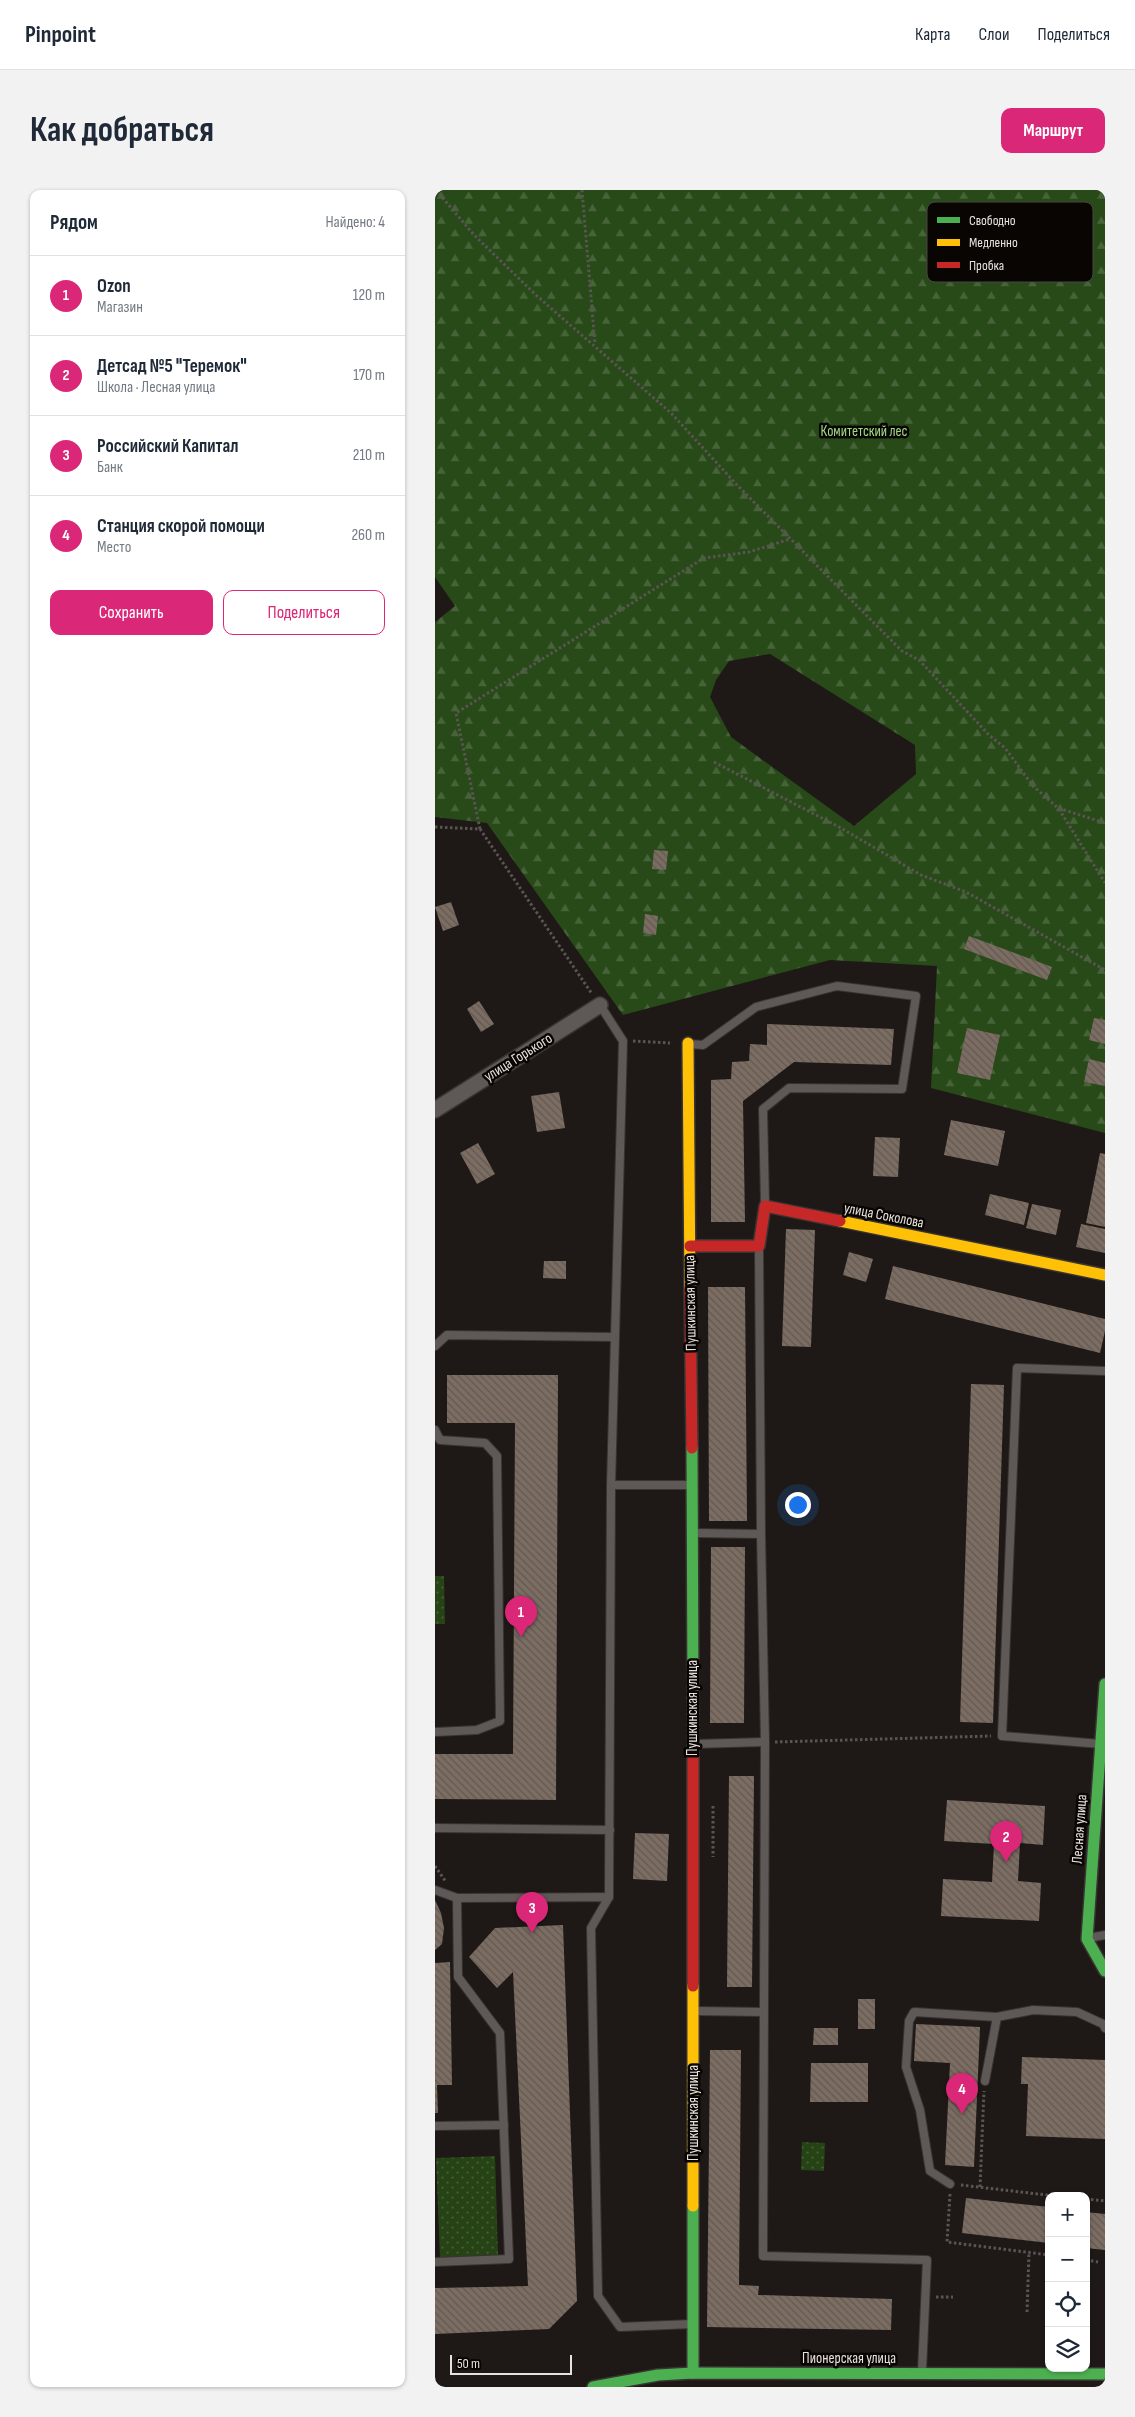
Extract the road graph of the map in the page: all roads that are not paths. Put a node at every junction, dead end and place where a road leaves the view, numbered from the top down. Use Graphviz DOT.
graph roads {
  1 [pos="600,1005"];
  2 [pos="688,1043"];
  3 [pos="435,1110"];
  4 [pos="765,1206"];
  5 [pos="690,1246"];
  6 [pos="759,1246"];
  7 [pos="1105,1275"];
  8 [pos="613,1337"];
  9 [pos="435,1346"];
  10 [pos="1105,1371"];
  11 [pos="435,1431"];
  12 [pos="611,1484"];
  13 [pos="692,1485"];
  14 [pos="693,1534"];
  15 [pos="761,1534"];
  16 [pos="1105,1684"];
  17 [pos="435,1732"];
  18 [pos="765,1742"];
  19 [pos="692,1744"];
  20 [pos="1101,1744"];
  21 [pos="435,1828"];
  22 [pos="610,1830"];
  23 [pos="435,1890"];
  24 [pos="457,1898"];
  25 [pos="609,1898"];
  26 [pos="1105,1935"];
  27 [pos="1087,1939"];
  28 [pos="1105,1971"];
  29 [pos="694,2011"];
  30 [pos="763,2012"];
  31 [pos="997,2017"];
  32 [pos="1105,2028"];
  33 [pos="985,2081"];
  34 [pos="504,2125"];
  35 [pos="435,2126"];
  36 [pos="950,2184"];
  37 [pos="435,2262"];
  38 [pos="694,2324"];
  39 [pos="922,2373"];
  40 [pos="1105,2374"];
  41 [pos="703,2378"];
  42 [pos="593,2387"];
  1 -- 3 [label="street, улица Горького"];
  1 -- 8 [label="lane"];
  2 -- 4 [label="lane"];
  2 -- 5 [label="street, Пушкинская улица"];
  4 -- 6 [label="street"];
  4 -- 7 [label="street, улица Соколова"];
  5 -- 6 [label="street"];
  5 -- 13 [label="street, Пушкинская улица"];
  6 -- 15 [label="lane"];
  8 -- 9 [label="lane"];
  8 -- 12 [label="lane"];
  10 -- 20 [label="lane"];
  11 -- 17 [label="lane"];
  12 -- 13 [label="lane"];
  12 -- 22 [label="lane"];
  13 -- 14 [label="street, Пушкинская улица"];
  14 -- 15 [label="lane"];
  14 -- 19 [label="street, Пушкинская улица"];
  15 -- 18 [label="lane"];
  16 -- 20 [label="street, Лесная улица"];
  18 -- 19 [label="lane"];
  18 -- 30 [label="lane"];
  19 -- 29 [label="street, Пушкинская улица"];
  20 -- 27 [label="street, Лесная улица"];
  21 -- 22 [label="lane"];
  22 -- 25 [label="lane"];
  23 -- 24 [label="lane"];
  24 -- 25 [label="lane"];
  24 -- 34 [label="lane"];
  25 -- 38 [label="lane"];
  26 -- 27 [label="lane"];
  27 -- 28 [label="street"];
  29 -- 30 [label="lane"];
  29 -- 38 [label="street, Пушкинская улица"];
  30 -- 39 [label="lane"];
  31 -- 32 [label="lane"];
  31 -- 33 [label="lane"];
  31 -- 36 [label="lane"];
  34 -- 35 [label="lane"];
  34 -- 37 [label="lane"];
  38 -- 41 [label="street, Пушкинская улица"];
  39 -- 40 [label="street, Пионерская улица"];
  39 -- 41 [label="street, Пионерская улица"];
  41 -- 42 [label="street, Пионерская улица"];
}
